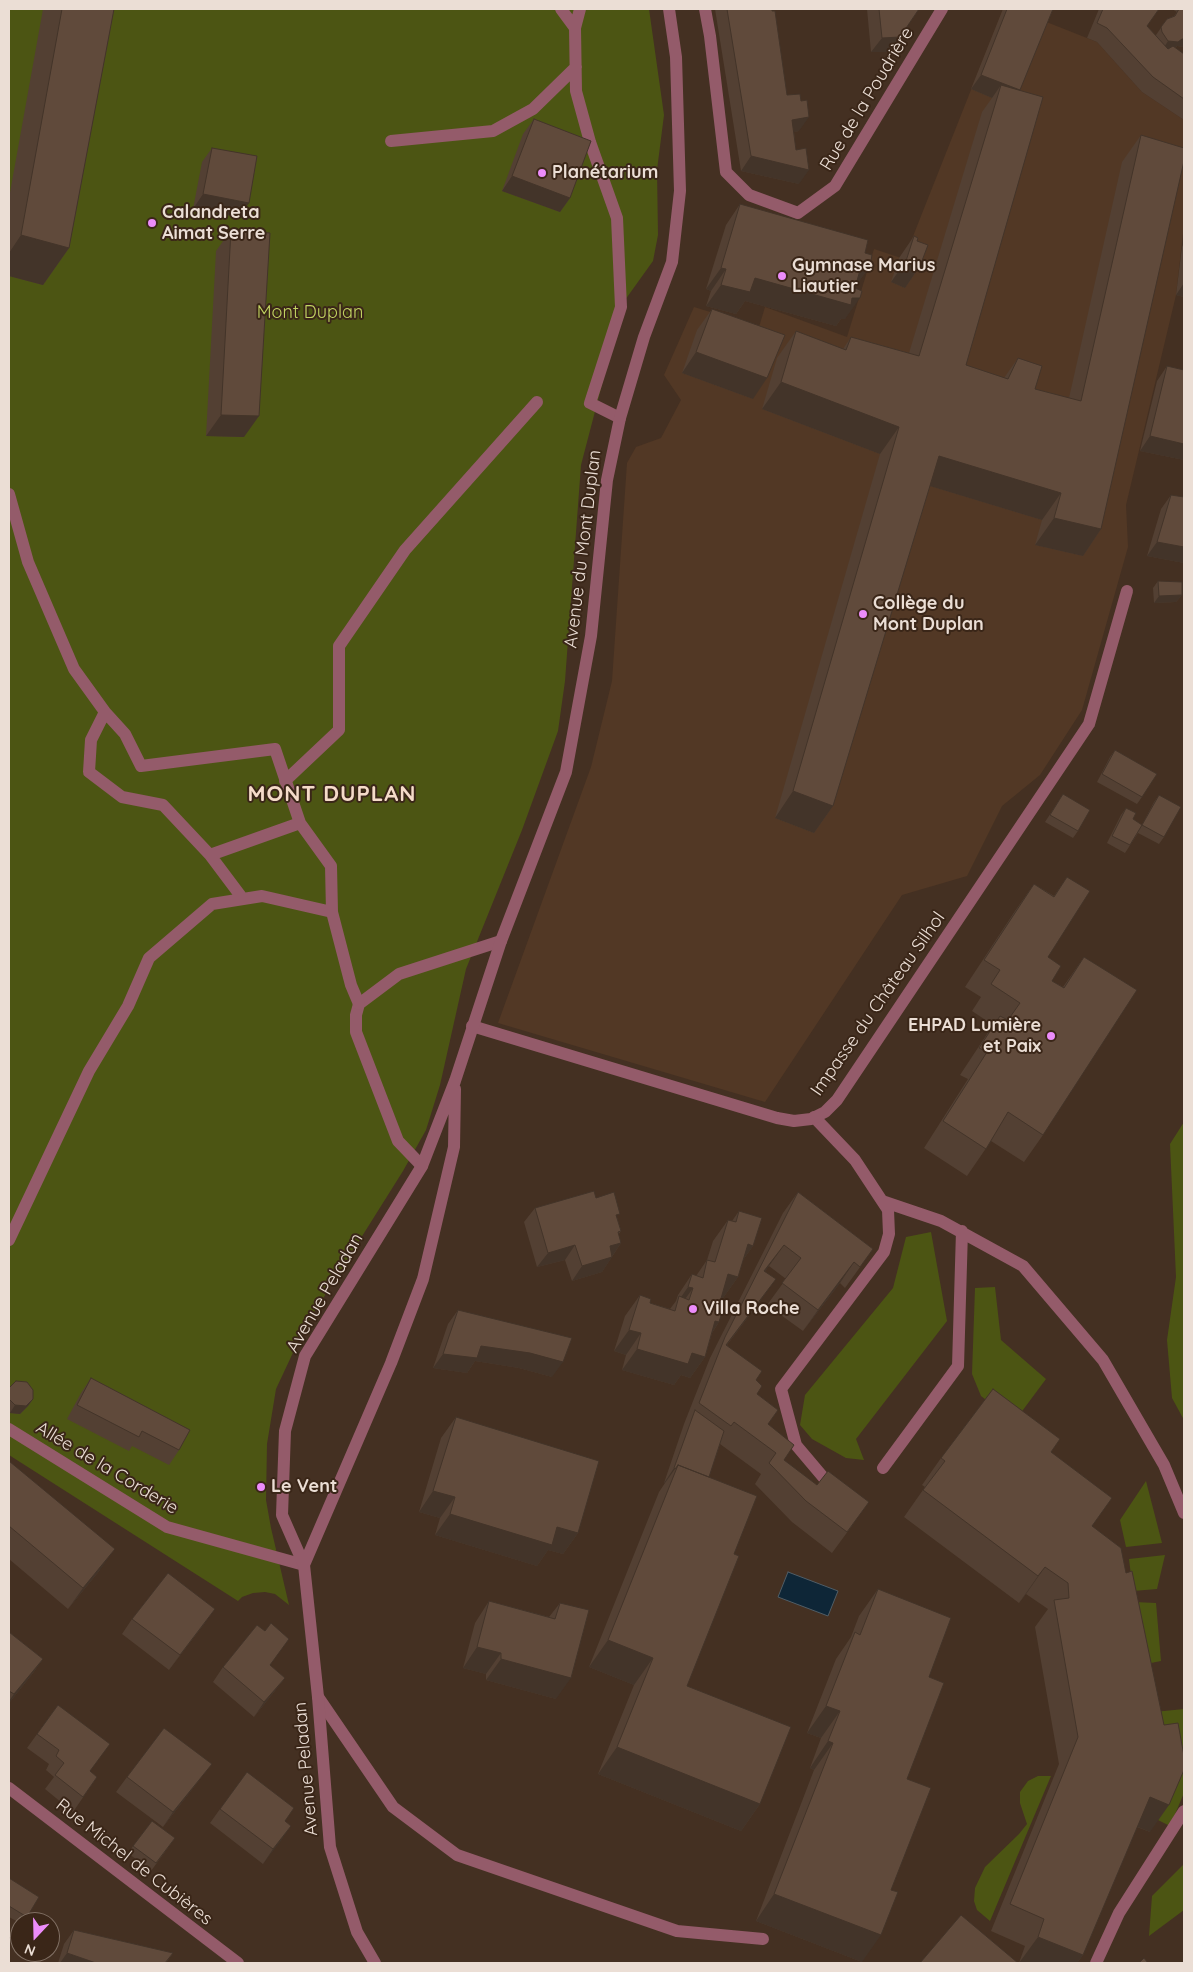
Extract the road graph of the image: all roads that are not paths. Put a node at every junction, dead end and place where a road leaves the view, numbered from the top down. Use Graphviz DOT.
graph roads {
  1 [pos="561,9"];
  2 [pos="580,9"];
  3 [pos="669,9"];
  4 [pos="705,9"];
  5 [pos="942,9"];
  6 [pos="575,28"];
  7 [pos="576,67"];
  8 [pos="391,140"];
  9 [pos="537,402"];
  10 [pos="620,418"];
  11 [pos="9,494"];
  12 [pos="1127,591"];
  13 [pos="105,712"];
  14 [pos="285,781"];
  15 [pos="300,823"];
  16 [pos="210,855"];
  17 [pos="243,900"];
  18 [pos="332,912"];
  19 [pos="501,941"];
  20 [pos="359,1004"];
  21 [pos="472,1026"];
  22 [pos="455,1081"];
  23 [pos="814,1117"];
  24 [pos="422,1166"];
  25 [pos="882,1201"];
  26 [pos="962,1231"];
  27 [pos="9,1240"];
  28 [pos="9,1429"];
  29 [pos="883,1468"];
  30 [pos="836,1492"];
  31 [pos="1184,1513"];
  32 [pos="304,1565"];
  33 [pos="318,1697"];
  34 [pos="9,1788"];
  35 [pos="1184,1811"];
  36 [pos="763,1939"];
  37 [pos="238,1963"];
  38 [pos="375,1963"];
  39 [pos="1096,1963"];
  1 -- 6 [label="street"];
  2 -- 6 [label="street"];
  3 -- 10 [label="street, Avenue du Mont Duplan"];
  4 -- 5 [label="street, Rue de la Poudrière"];
  6 -- 7 [label="street"];
  7 -- 8 [label="street"];
  7 -- 10 [label="street"];
  9 -- 14 [label="street"];
  10 -- 19 [label="street, Avenue du Mont Duplan"];
  11 -- 13 [label="street"];
  12 -- 23 [label="street, Impasse du Château Silhol"];
  13 -- 14 [label="street"];
  13 -- 16 [label="street"];
  14 -- 15 [label="street"];
  15 -- 16 [label="street"];
  15 -- 18 [label="street"];
  16 -- 17 [label="street"];
  17 -- 18 [label="street"];
  17 -- 27 [label="street"];
  18 -- 20 [label="street"];
  19 -- 20 [label="street"];
  19 -- 21 [label="street, Avenue du Mont Duplan"];
  20 -- 24 [label="street"];
  21 -- 22 [label="street, Avenue Peladan"];
  21 -- 23 [label="street, Impasse du Château Silhol"];
  22 -- 24 [label="street, Avenue Peladan"];
  22 -- 32 [label="street, Avenue Peladan"];
  23 -- 25 [label="street"];
  24 -- 32 [label="street, Avenue Peladan"];
  25 -- 26 [label="street"];
  25 -- 30 [label="street"];
  26 -- 29 [label="street"];
  26 -- 31 [label="street"];
  28 -- 32 [label="street, Allée de la Corderie"];
  32 -- 33 [label="street, Avenue Peladan"];
  33 -- 36 [label="street"];
  33 -- 38 [label="street, Avenue Peladan"];
  34 -- 37 [label="street, Rue Michel de Cubières"];
  35 -- 39 [label="street"];
}
